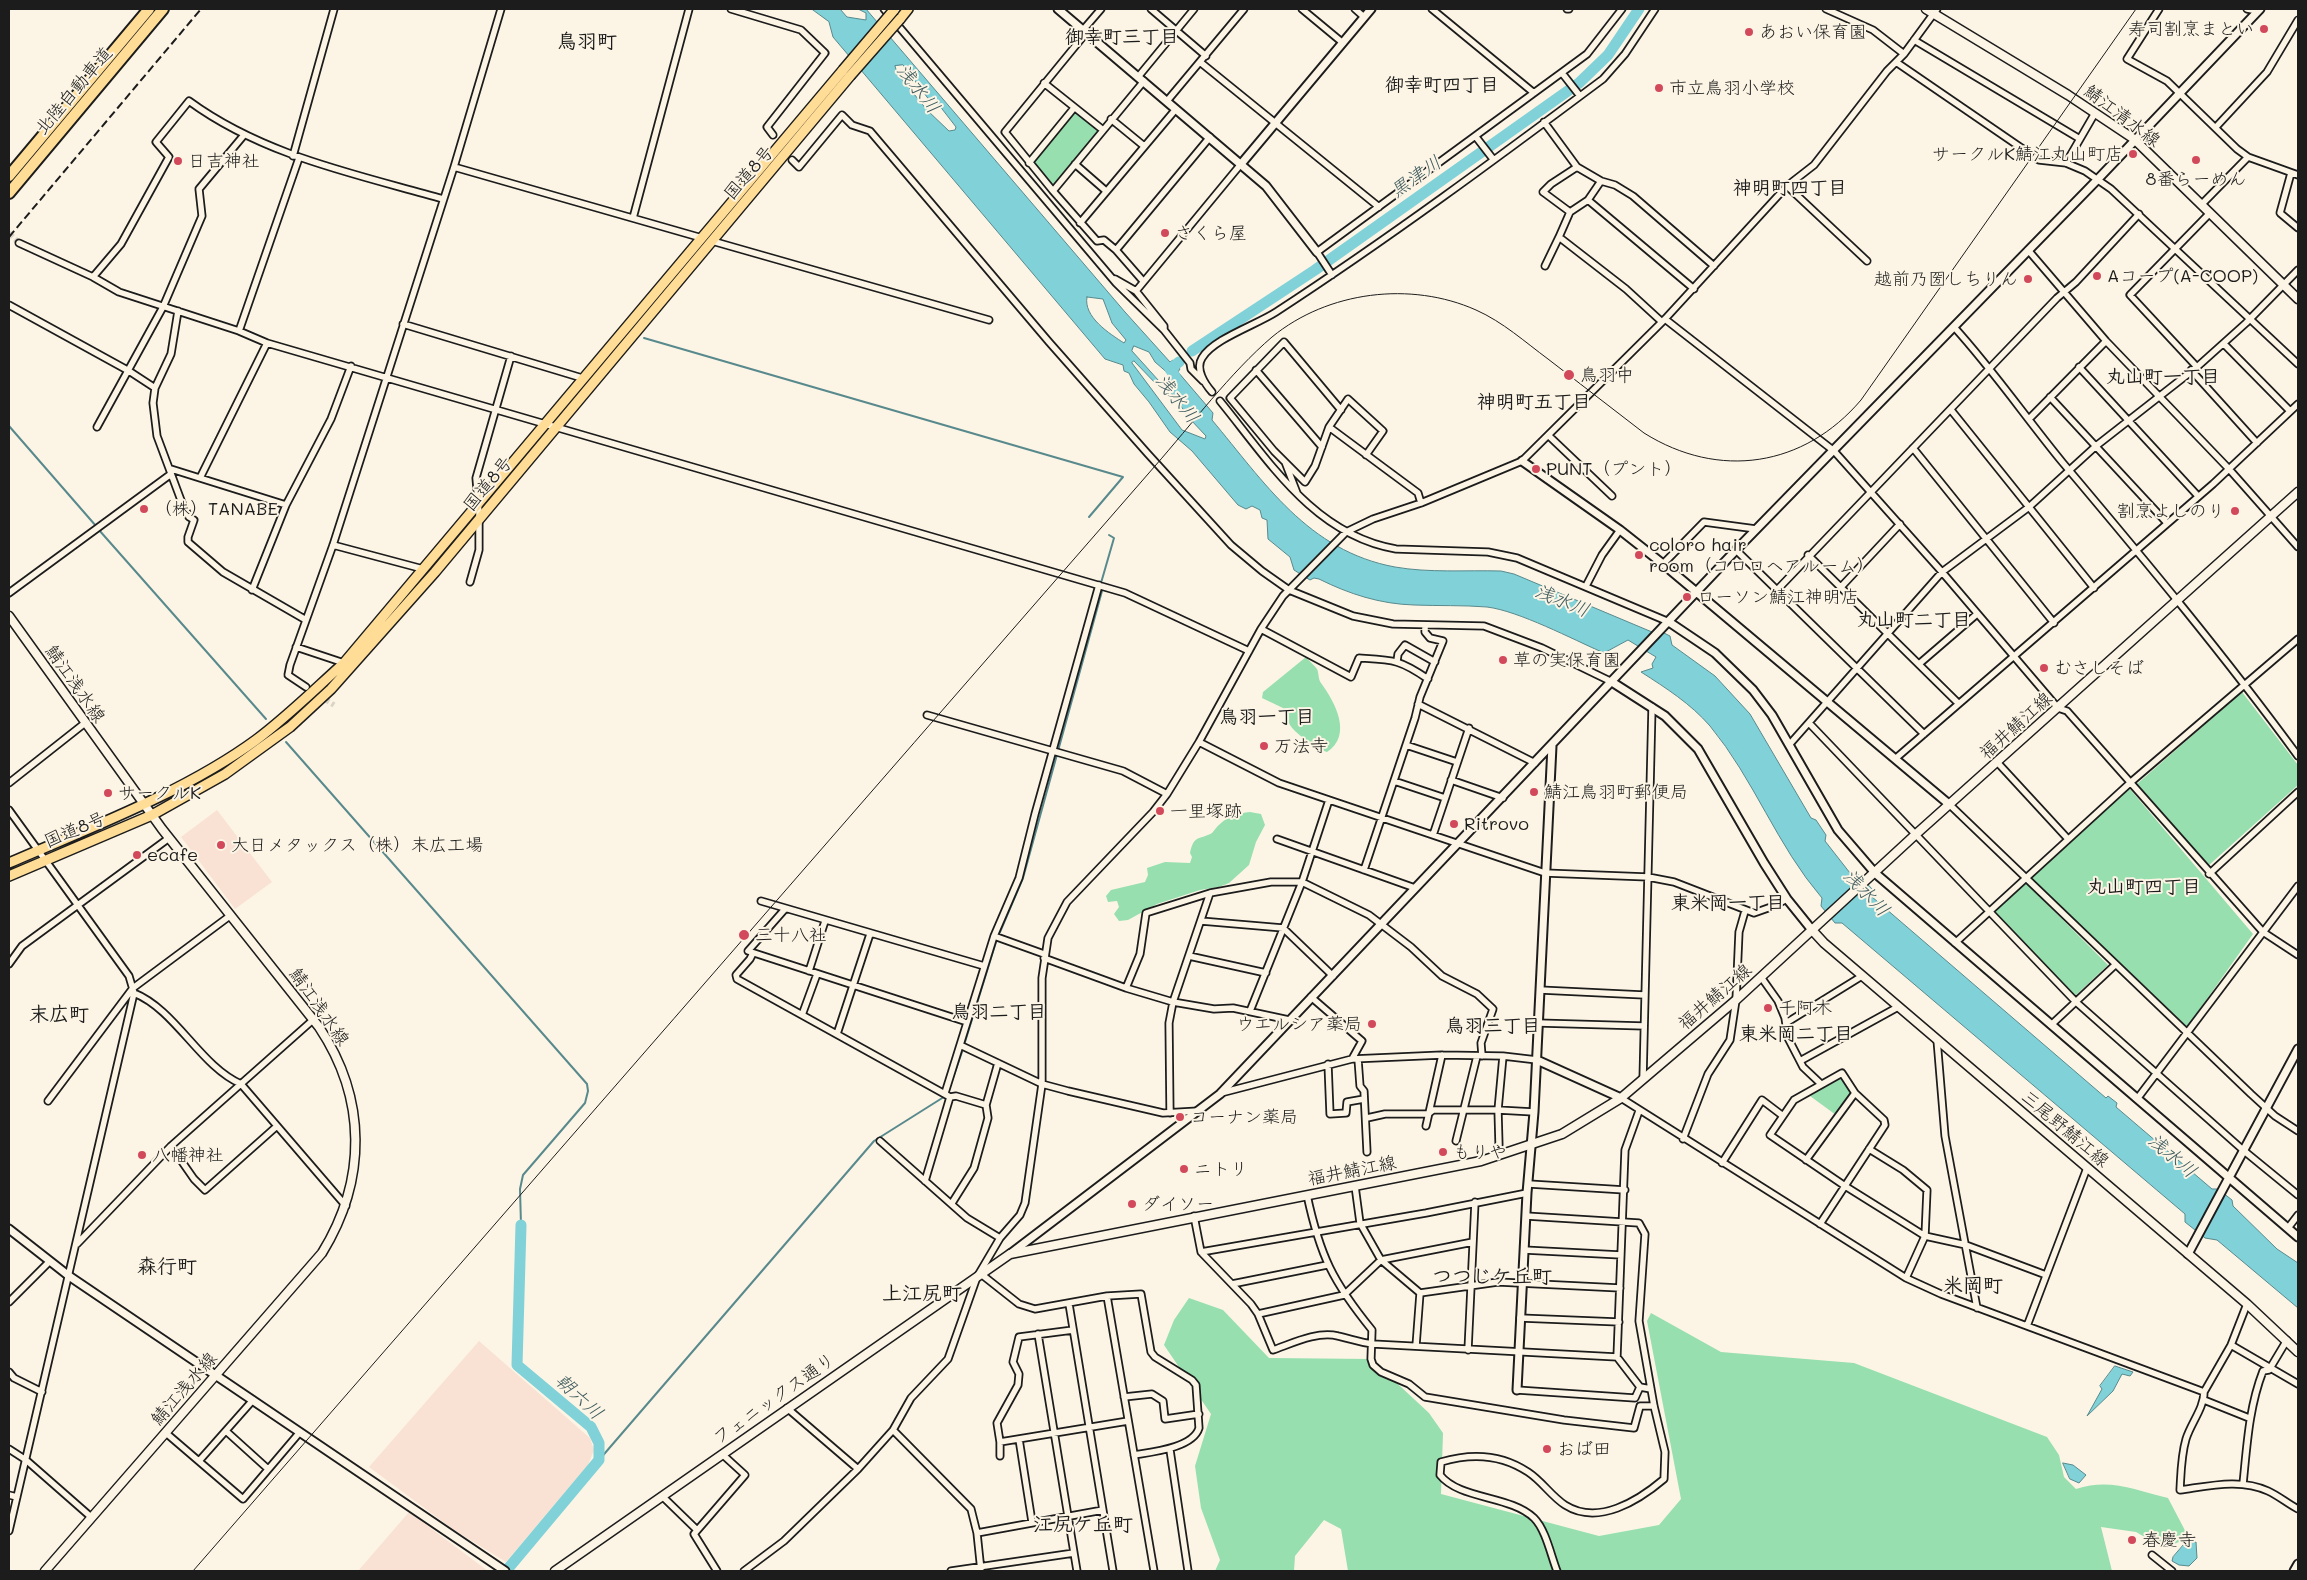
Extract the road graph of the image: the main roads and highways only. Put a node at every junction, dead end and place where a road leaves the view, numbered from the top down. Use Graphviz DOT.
graph roads {
  1 [pos="149,9"];
  2 [pos="164,9"];
  3 [pos="895,9"];
  4 [pos="908,9"];
  5 [pos="1932,10"];
  6 [pos="847,73"];
  7 [pos="9,176"];
  8 [pos="9,193"];
  9 [pos="2298,299"];
  10 [pos="2298,492"];
  11 [pos="9,616"];
  12 [pos="143,803"];
  13 [pos="152,815"];
  14 [pos="9,863"];
  15 [pos="9,876"];
  16 [pos="1812,930"];
  17 [pos="1010,1254"];
  18 [pos="2298,1352"];
  19 [pos="45,1571"];
  20 [pos="555,1571"];
  1 -- 7 [label="highway, 北陸自動車道"];
  2 -- 8 [label="highway, 北陸自動車道"];
  3 -- 6 [label="highway, 国道8号, bridge"];
  4 -- 6 [label="highway, 国道8号, bridge"];
  5 -- 9 [label="main road, 鯖江清水線"];
  6 -- 12 [label="highway, 国道8号"];
  6 -- 13 [label="highway, 国道8号"];
  10 -- 16 [label="main road, 福井鯖江線"];
  11 -- 12 [label="main road, 鯖江浅水線"];
  12 -- 13 [label="main road, 鯖江浅水線"];
  12 -- 14 [label="highway, 国道8号"];
  13 -- 15 [label="highway, 国道8号"];
  13 -- 19 [label="main road, 鯖江浅水線"];
  16 -- 17 [label="main road, 福井鯖江線"];
  16 -- 18 [label="main road, 三尾野鯖江線"];
  17 -- 20 [label="main road, フェニックス通り"];
}
